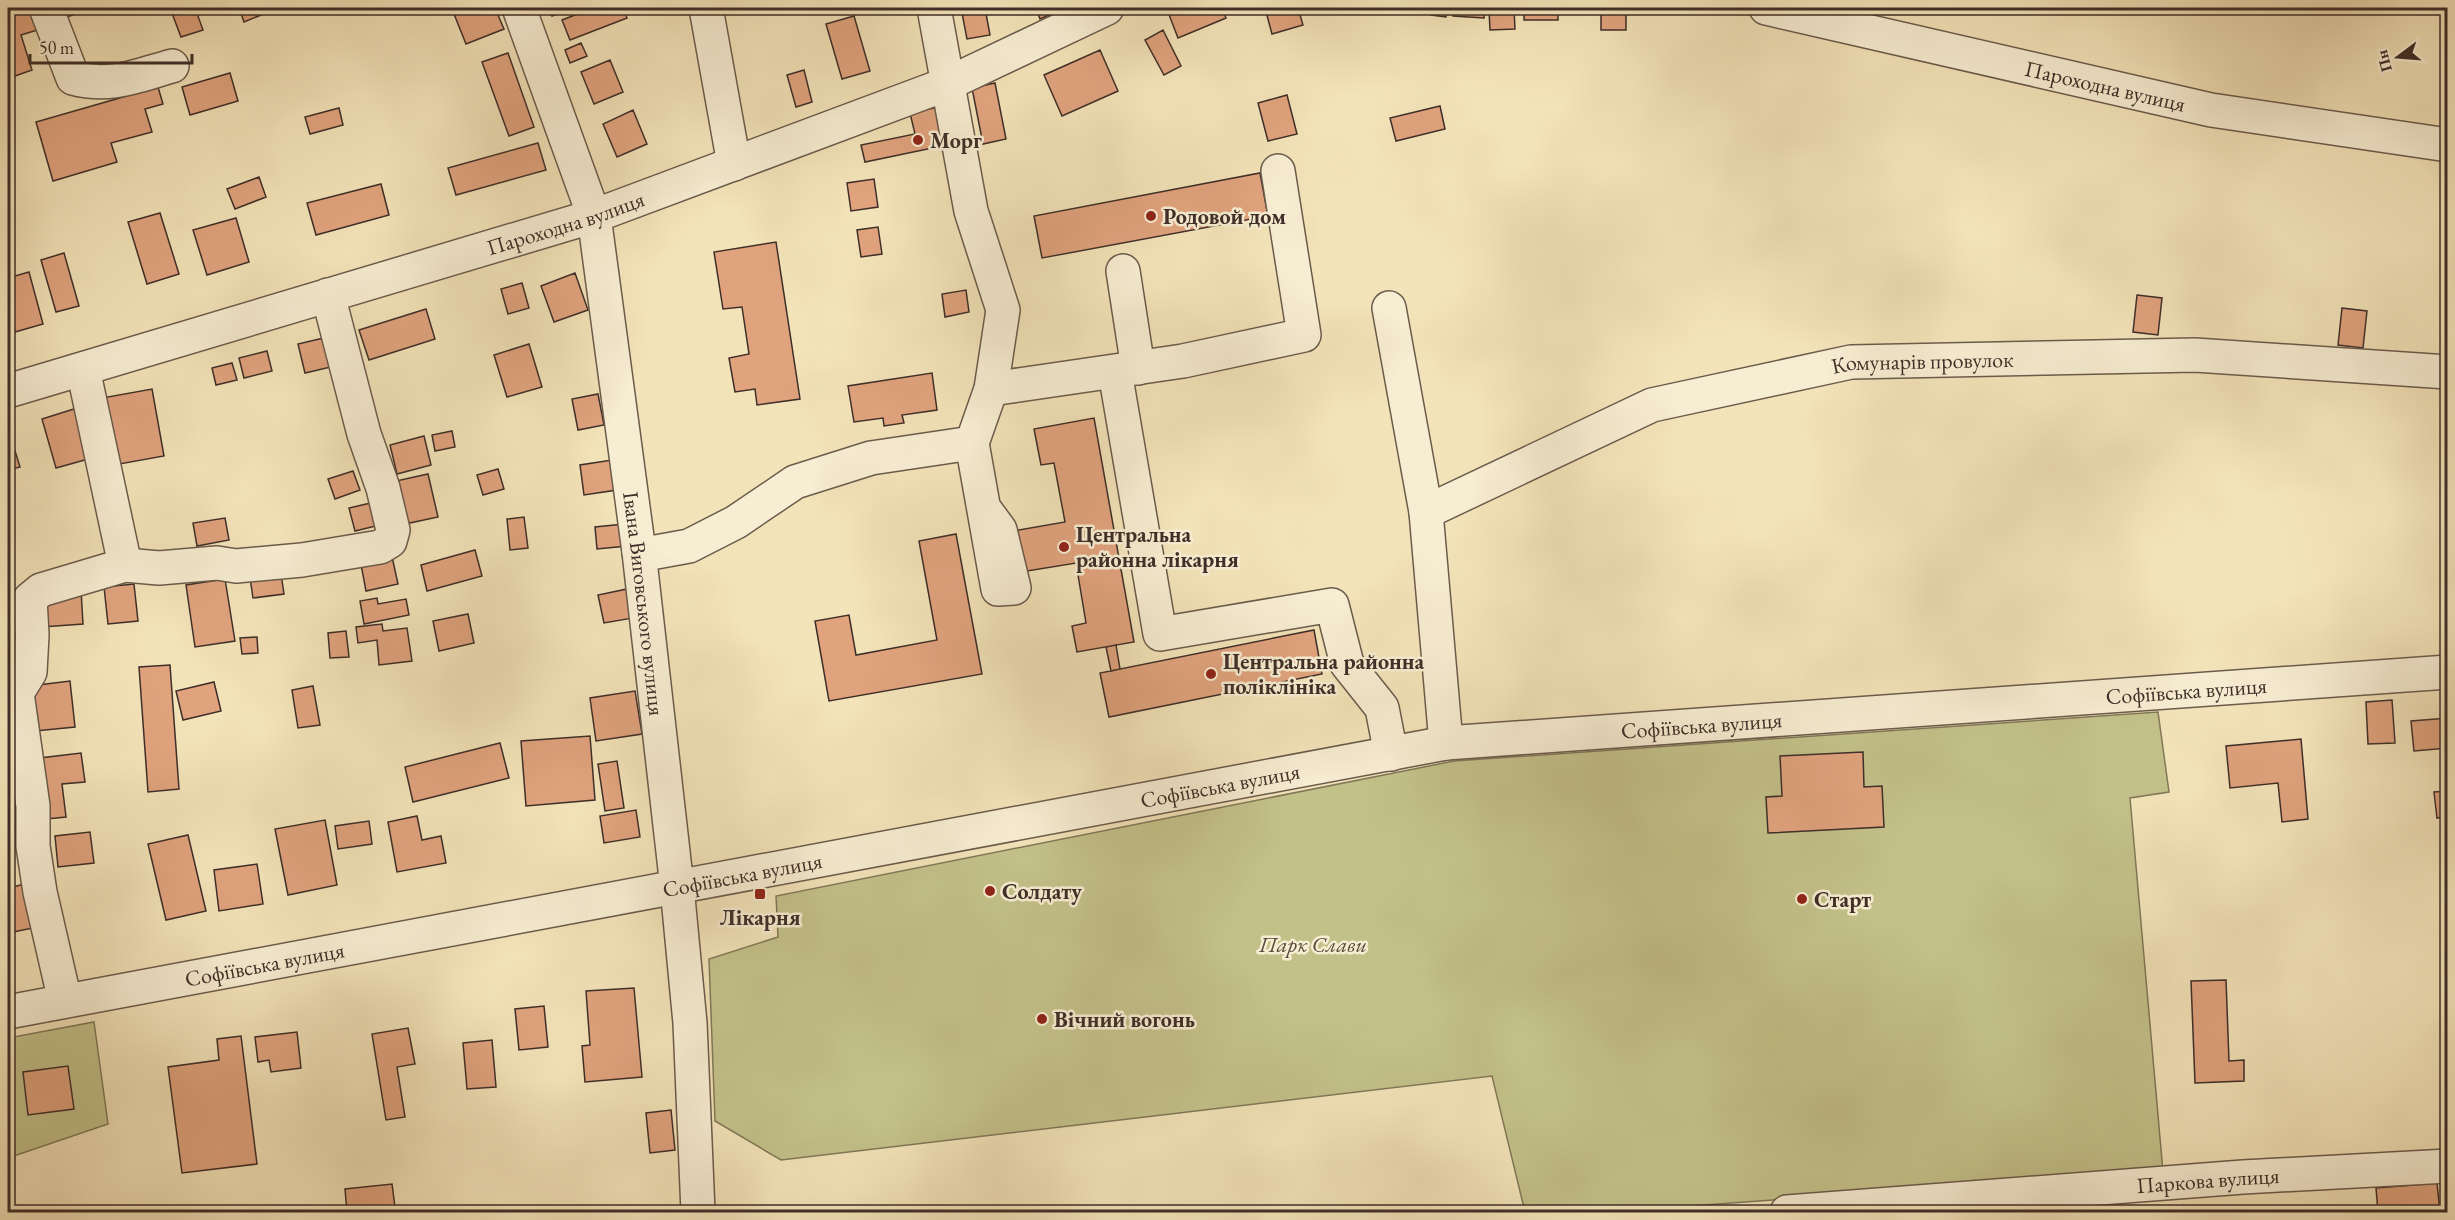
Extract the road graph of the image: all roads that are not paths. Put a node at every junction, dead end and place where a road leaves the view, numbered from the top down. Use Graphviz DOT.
graph roads {
  1 [pos="46,8"];
  2 [pos="519,8"];
  3 [pos="706,8"];
  4 [pos="934,8"];
  5 [pos="1107,8"];
  6 [pos="1766,8"];
  7 [pos="172,66"];
  8 [pos="947,84"];
  9 [pos="2448,145"];
  10 [pos="735,164"];
  11 [pos="1278,171"];
  12 [pos="594,216"];
  13 [pos="1124,271"];
  14 [pos="328,296"];
  15 [pos="1389,308"];
  16 [pos="83,369"];
  17 [pos="1126,370"];
  18 [pos="2448,372"];
  19 [pos="991,389"];
  20 [pos="8,391"];
  21 [pos="972,443"];
  22 [pos="986,511"];
  23 [pos="1426,512"];
  24 [pos="639,552"];
  25 [pos="124,565"];
  26 [pos="2448,672"];
  27 [pos="1446,743"];
  28 [pos="1391,754"];
  29 [pos="677,887"];
  30 [pos="65,1001"];
  31 [pos="8,1012"];
  32 [pos="2448,1166"];
  33 [pos="698,1212"];
  34 [pos="1786,1212"];
  1 -- 7 [label="street"];
  2 -- 12 [label="street, Івана Виговського вулиця"];
  3 -- 10 [label="street"];
  4 -- 8 [label="street"];
  5 -- 8 [label="street, Пароходна вулиця"];
  6 -- 9 [label="street, Пароходна вулиця"];
  8 -- 10 [label="street, Пароходна вулиця"];
  8 -- 19 [label="street"];
  10 -- 12 [label="street, Пароходна вулиця"];
  11 -- 17 [label="street"];
  12 -- 14 [label="street, Пароходна вулиця"];
  12 -- 24 [label="street, Івана Виговського вулиця"];
  13 -- 17 [label="street"];
  14 -- 16 [label="street, Пароходна вулиця"];
  14 -- 25 [label="street"];
  15 -- 23 [label="street"];
  16 -- 20 [label="street, Пароходна вулиця"];
  16 -- 25 [label="street"];
  17 -- 19 [label="street"];
  17 -- 28 [label="street"];
  18 -- 23 [label="street, Комунарів провулок"];
  19 -- 21 [label="street"];
  21 -- 22 [label="street"];
  21 -- 24 [label="street"];
  23 -- 27 [label="street"];
  24 -- 29 [label="street, Івана Виговського вулиця"];
  25 -- 30 [label="street"];
  26 -- 27 [label="street, Софіївська вулиця"];
  27 -- 28 [label="street, Софіївська вулиця"];
  28 -- 29 [label="street, Софіївська вулиця"];
  29 -- 30 [label="street, Софіївська вулиця"];
  29 -- 33 [label="street, Івана Виговського вулиця"];
  30 -- 31 [label="street, Софіївська вулиця"];
  32 -- 34 [label="street, Паркова вулиця"];
}
